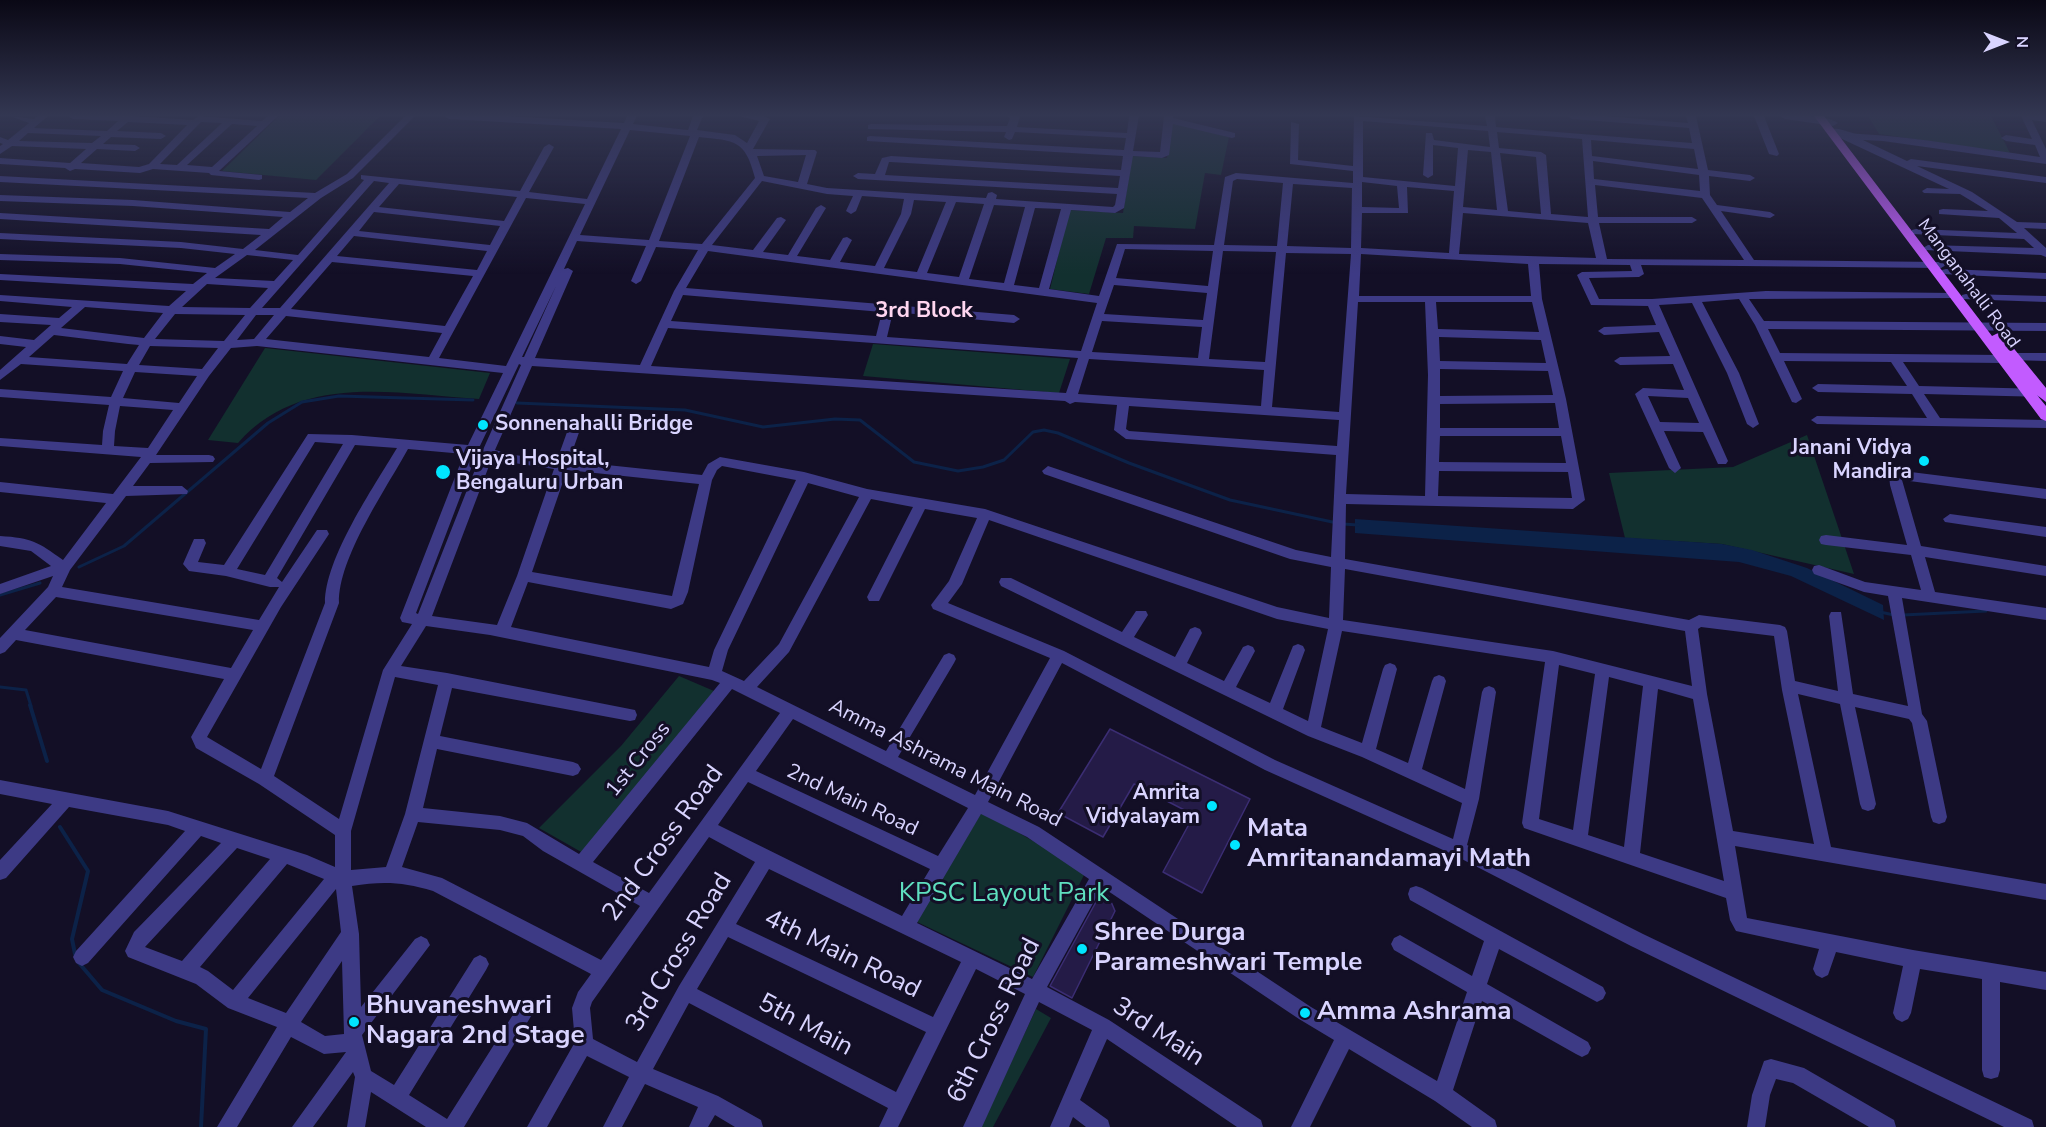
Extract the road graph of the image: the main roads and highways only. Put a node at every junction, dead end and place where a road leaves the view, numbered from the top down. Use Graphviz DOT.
graph roads {
  1 [pos="1864,169"];
  2 [pos="1865,169"];
  3 [pos="1939,267"];
  4 [pos="2009,358"];
  5 [pos="2045,394"];
  6 [pos="2046,416"];
  1 -- 3 [label="main road, Manganahalli Road"];
  2 -- 3 [label="main road, Manganahalli Road"];
  3 -- 4 [label="main road, Manganahalli Road"];
  4 -- 5 [label="main road, Manganahalli Road"];
  4 -- 6 [label="main road, Manganahalli Road"];
}
